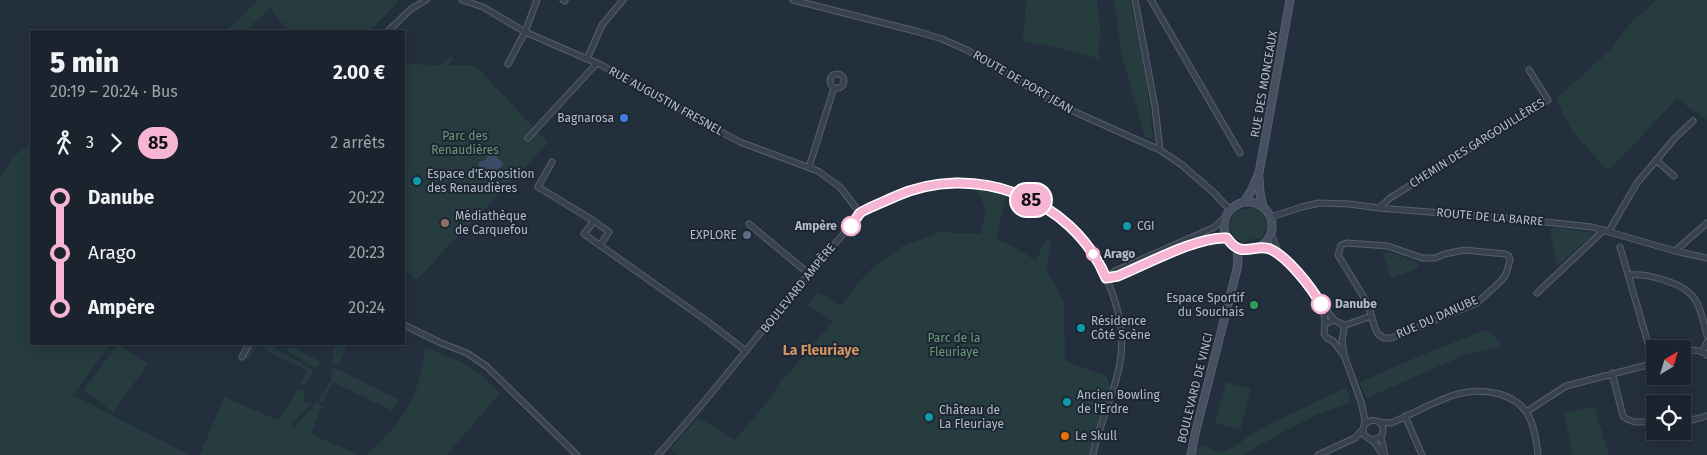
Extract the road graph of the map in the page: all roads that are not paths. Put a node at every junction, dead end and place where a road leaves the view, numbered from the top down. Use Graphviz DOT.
graph roads {
  1 [pos="426,0"];
  2 [pos="462,0"];
  3 [pos="537,0"];
  4 [pos="624,0"];
  5 [pos="793,0"];
  6 [pos="1135,0"];
  7 [pos="1151,0"];
  8 [pos="1290,0"];
  9 [pos="389,30"];
  10 [pos="525,32"];
  11 [pos="588,59"];
  12 [pos="597,63"];
  13 [pos="508,64"];
  14 [pos="1529,70"];
  15 [pos="834,88"];
  16 [pos="1693,121"];
  17 [pos="528,138"];
  18 [pos="1160,150"];
  19 [pos="1240,153"];
  20 [pos="1656,160"];
  21 [pos="552,162"];
  22 [pos="809,166"];
  23 [pos="1259,173"];
  24 [pos="1674,176"];
  25 [pos="1244,202"];
  26 [pos="1263,207"];
  27 [pos="1379,208"];
  28 [pos="1230,210"];
  29 [pos="860,212"];
  30 [pos="1270,217"];
  31 [pos="1225,218"];
  32 [pos="594,221"];
  33 [pos="1707,223"];
  34 [pos="749,224"];
  35 [pos="1606,231"];
  36 [pos="1271,234"];
  37 [pos="1227,238"];
  38 [pos="600,245"];
  39 [pos="1236,247"];
  40 [pos="1620,247"];
  41 [pos="1258,248"];
  42 [pos="1250,250"];
  43 [pos="1675,251"];
  44 [pos="1282,258"];
  45 [pos="1707,258"];
  46 [pos="1237,269"];
  47 [pos="809,274"];
  48 [pos="1629,275"];
  49 [pos="1106,278"];
  50 [pos="1537,293"];
  51 [pos="1322,306"];
  52 [pos="1371,316"];
  53 [pos="1334,320"];
  54 [pos="1325,324"];
  55 [pos="405,325"];
  56 [pos="1343,326"];
  57 [pos="1707,335"];
  58 [pos="1342,337"];
  59 [pos="1647,340"];
  60 [pos="1332,341"];
  61 [pos="1707,342"];
  62 [pos="248,345"];
  63 [pos="746,351"];
  64 [pos="1691,351"];
  65 [pos="1705,353"];
  66 [pos="1344,355"];
  67 [pos="242,357"];
  68 [pos="1646,365"];
  69 [pos="1612,373"];
  70 [pos="1361,402"];
  71 [pos="1526,412"];
  72 [pos="1406,416"];
  73 [pos="1707,416"];
  74 [pos="1372,420"];
  75 [pos="1691,420"];
  76 [pos="1646,421"];
  77 [pos="1380,422"];
  78 [pos="1391,423"];
  79 [pos="1364,427"];
  80 [pos="1384,430"];
  81 [pos="1365,437"];
  82 [pos="1355,438"];
  83 [pos="1380,438"];
  84 [pos="1372,440"];
  85 [pos="577,455"];
  86 [pos="658,455"];
  87 [pos="1093,455"];
  88 [pos="1191,455"];
  89 [pos="1318,455"];
  90 [pos="1384,455"];
  91 [pos="1422,455"];
  92 [pos="1536,455"];
  1 -- 9 [label="street"];
  2 -- 10 [label="street, RUE AUGUSTIN FRESNEL"];
  3 -- 10 [label="street"];
  4 -- 11 [label="street"];
  5 -- 18 [label="street, ROUTE DE PORT JEAN"];
  6 -- 18 [label="street"];
  7 -- 19 [label="street"];
  8 -- 23 [label="main road, RUE DES MONCEAUX"];
  10 -- 11 [label="street, RUE AUGUSTIN FRESNEL"];
  10 -- 13 [label="street"];
  11 -- 12 [label="street, RUE AUGUSTIN FRESNEL"];
  12 -- 17 [label="street"];
  12 -- 22 [label="street, RUE AUGUSTIN FRESNEL"];
  14 -- 27 [label="street, CHEMIN DES GARGOUILLÈRES"];
  15 -- 22 [label="street"];
  16 -- 20 [label="street"];
  18 -- 28 [label="street, ROUTE DE PORT JEAN"];
  20 -- 24 [label="street"];
  20 -- 35 [label="street"];
  21 -- 32 [label="street"];
  22 -- 29 [label="street, RUE AUGUSTIN FRESNEL"];
  23 -- 25 [label="main road, RUE DES MONCEAUX"];
  23 -- 26 [label="main road, RUE DES MONCEAUX"];
  25 -- 26 [label="main road"];
  25 -- 28 [label="main road"];
  26 -- 30 [label="main road"];
  27 -- 30 [label="street, ROUTE DE LA BARRE"];
  27 -- 35 [label="street, ROUTE DE LA BARRE"];
  28 -- 31 [label="main road"];
  29 -- 47 [label="street, BOULEVARD AMPÈRE"];
  29 -- 49 [label="street"];
  30 -- 36 [label="main road"];
  31 -- 37 [label="main road"];
  31 -- 49 [label="street"];
  32 -- 38 [label="street"];
  32 -- 38 [label="street"];
  33 -- 43 [label="street"];
  34 -- 47 [label="street"];
  35 -- 43 [label="street, ROUTE DE LA BARRE"];
  35 -- 50 [label="street"];
  36 -- 41 [label="main road"];
  36 -- 44 [label="street"];
  37 -- 39 [label="main road"];
  37 -- 49 [label="street"];
  38 -- 63 [label="street"];
  39 -- 42 [label="main road"];
  39 -- 46 [label="main road, BOULEVARD DE VINCI"];
  40 -- 48 [label="street"];
  41 -- 42 [label="main road"];
  41 -- 44 [label="street"];
  42 -- 46 [label="main road, BOULEVARD DE VINCI"];
  43 -- 45 [label="street, ROUTE DE LA BARRE"];
  44 -- 51 [label="street"];
  46 -- 88 [label="main road, BOULEVARD DE VINCI"];
  47 -- 63 [label="street, BOULEVARD AMPÈRE"];
  48 -- 57 [label="street"];
  48 -- 59 [label="street"];
  49 -- 87 [label="street"];
  51 -- 53 [label="street"];
  51 -- 54 [label="street"];
  52 -- 52 [label="street, RUE DU DANUBE"];
  52 -- 56 [label="street"];
  53 -- 54 [label="street"];
  53 -- 56 [label="street"];
  54 -- 60 [label="street"];
  55 -- 85 [label="street"];
  56 -- 58 [label="street"];
  58 -- 60 [label="street"];
  58 -- 66 [label="street"];
  60 -- 66 [label="street"];
  61 -- 65 [label="street"];
  62 -- 67 [label="street"];
  63 -- 86 [label="street, BOULEVARD AMPÈRE"];
  64 -- 65 [label="street"];
  66 -- 70 [label="street"];
  68 -- 69 [label="street"];
  69 -- 71 [label="street"];
  69 -- 76 [label="street"];
  70 -- 74 [label="street"];
  70 -- 79 [label="street"];
  71 -- 72 [label="street"];
  71 -- 92 [label="street"];
  72 -- 78 [label="street"];
  72 -- 91 [label="street"];
  73 -- 75 [label="street"];
  74 -- 77 [label="street"];
  74 -- 79 [label="street"];
  77 -- 78 [label="street"];
  77 -- 80 [label="street"];
  78 -- 80 [label="street"];
  79 -- 81 [label="street"];
  79 -- 82 [label="street"];
  80 -- 83 [label="street"];
  81 -- 82 [label="street"];
  81 -- 84 [label="street"];
  82 -- 89 [label="street"];
  83 -- 84 [label="street"];
  83 -- 90 [label="street"];
  84 -- 90 [label="street"];
}
